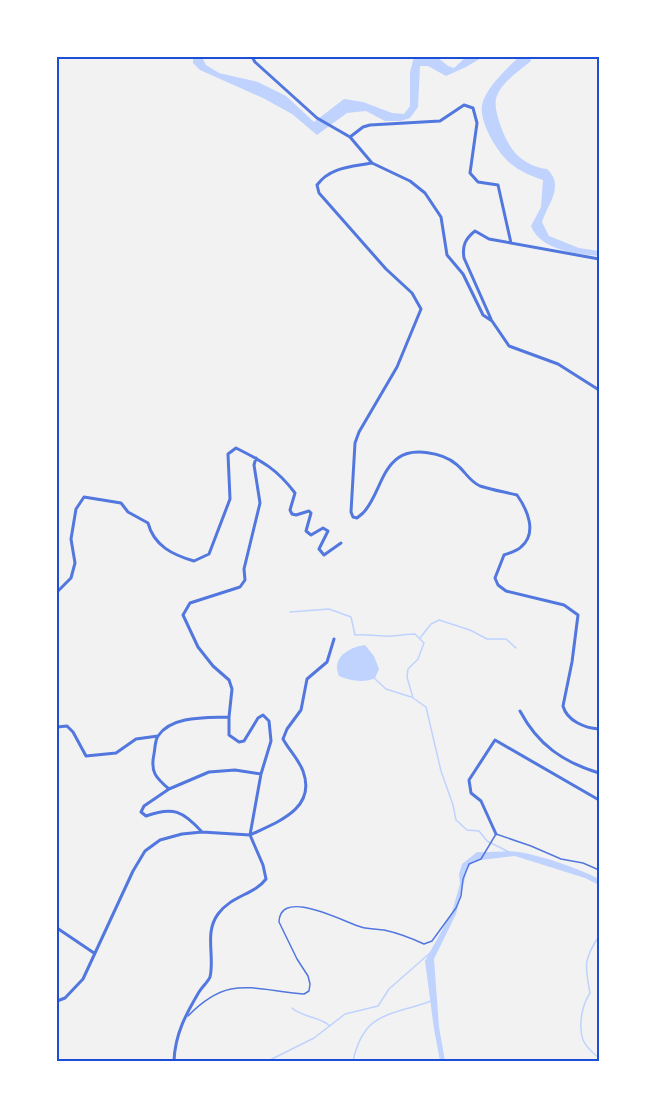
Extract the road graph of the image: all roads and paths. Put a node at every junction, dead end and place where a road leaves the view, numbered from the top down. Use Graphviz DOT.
graph roads {
  1 [pos="252,57"];
  2 [pos="350,138"];
  3 [pos="372,163"];
  4 [pos="511,243"];
  5 [pos="599,260"];
  6 [pos="492,321"];
  7 [pos="599,390"];
  8 [pos="256,458"];
  9 [pos="341,543"];
  10 [pos="57,592"];
  11 [pos="334,639"];
  12 [pos="520,711"];
  13 [pos="229,717"];
  14 [pos="57,727"];
  15 [pos="599,729"];
  16 [pos="158,736"];
  17 [pos="599,773"];
  18 [pos="261,774"];
  19 [pos="169,789"];
  20 [pos="599,800"];
  21 [pos="202,832"];
  22 [pos="496,834"];
  23 [pos="250,835"];
  24 [pos="599,870"];
  25 [pos="57,928"];
  26 [pos="94,953"];
  27 [pos="57,1001"];
  28 [pos="181,1023"];
  29 [pos="174,1061"];
  1 -- 2 [label="street"];
  2 -- 3 [label="street"];
  2 -- 4 [label="street"];
  3 -- 6 [label="street"];
  3 -- 15 [label="street"];
  4 -- 5 [label="street"];
  4 -- 6 [label="street"];
  6 -- 7 [label="street"];
  8 -- 9 [label="street"];
  8 -- 10 [label="street"];
  8 -- 13 [label="street"];
  11 -- 23 [label="street"];
  12 -- 17 [label="street"];
  13 -- 16 [label="street"];
  13 -- 18 [label="street"];
  14 -- 16 [label="street"];
  16 -- 19 [label="street"];
  18 -- 19 [label="street"];
  18 -- 23 [label="street"];
  19 -- 21 [label="street"];
  20 -- 22 [label="street"];
  21 -- 23 [label="street"];
  21 -- 26 [label="street"];
  22 -- 24 [label="lane"];
  22 -- 28 [label="lane"];
  23 -- 28 [label="street"];
  25 -- 26 [label="street"];
  26 -- 27 [label="street"];
  28 -- 29 [label="street"];
}
